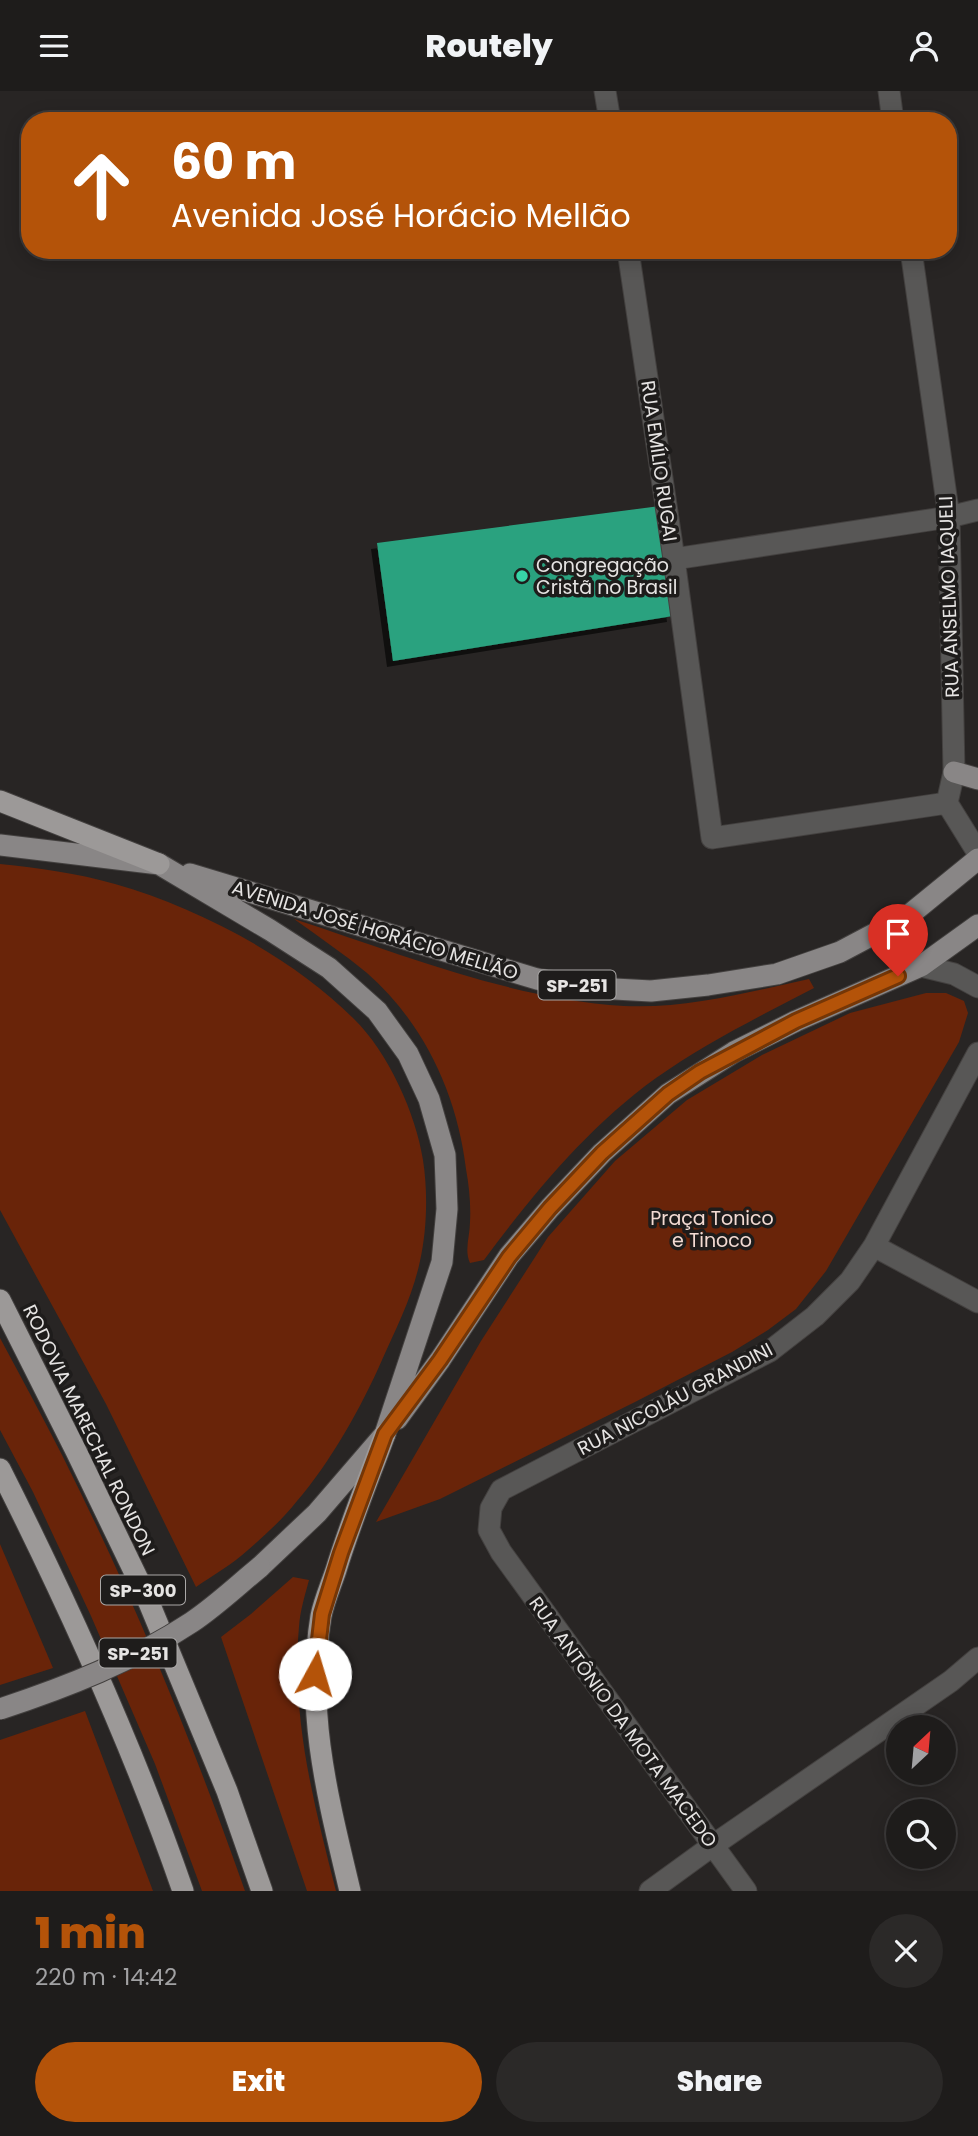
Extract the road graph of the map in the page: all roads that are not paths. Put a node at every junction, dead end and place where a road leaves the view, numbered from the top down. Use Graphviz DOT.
graph roads {
  1 [pos="605,91"];
  2 [pos="889,91"];
  3 [pos="608,112"];
  4 [pos="892,112"];
  5 [pos="629,259"];
  6 [pos="912,259"];
  7 [pos="978,510"];
  8 [pos="949,517"];
  9 [pos="674,559"];
  10 [pos="954,772"];
  11 [pos="978,779"];
  12 [pos="0,800"];
  13 [pos="947,803"];
  14 [pos="0,845"];
  15 [pos="978,853"];
  16 [pos="978,859"];
  17 [pos="159,864"];
  18 [pos="978,925"];
  19 [pos="921,965"];
  20 [pos="978,987"];
  21 [pos="978,1053"];
  22 [pos="874,1246"];
  23 [pos="0,1300"];
  24 [pos="978,1303"];
  25 [pos="385,1434"];
  26 [pos="0,1469"];
  27 [pos="501,1552"];
  28 [pos="978,1658"];
  29 [pos="0,1709"];
  30 [pos="712,1846"];
  31 [pos="183,1891"];
  32 [pos="262,1891"];
  33 [pos="350,1891"];
  34 [pos="650,1891"];
  35 [pos="746,1891"];
  1 -- 3 [label="street"];
  2 -- 4 [label="street"];
  5 -- 9 [label="street, RUA EMÍLIO RUGAI"];
  6 -- 8 [label="street, RUA ANSELMO IAQUELI"];
  7 -- 8 [label="street"];
  8 -- 9 [label="street"];
  8 -- 10 [label="street, RUA ANSELMO IAQUELI"];
  9 -- 13 [label="street, RUA EMÍLIO RUGAI"];
  10 -- 11 [label="main road"];
  10 -- 13 [label="street, RUA ANSELMO IAQUELI"];
  12 -- 17 [label="highway"];
  13 -- 15 [label="street"];
  14 -- 17 [label="main road, SP-251"];
  16 -- 17 [label="main road, AVENIDA JOSÉ HORÁCIO MELLÃO / SP-251"];
  17 -- 25 [label="main road, SP-251"];
  18 -- 19 [label="main road, SP-251"];
  19 -- 20 [label="street"];
  19 -- 25 [label="main road, SP-251"];
  21 -- 22 [label="street, RUA NICOLÁU GRANDINI"];
  22 -- 24 [label="street"];
  22 -- 27 [label="street, RUA NICOLÁU GRANDINI"];
  23 -- 32 [label="highway, RODOVIA MARECHAL RONDON / SP-300"];
  25 -- 29 [label="main road, SP-251, bridge"];
  25 -- 33 [label="highway"];
  26 -- 31 [label="highway"];
  27 -- 30 [label="street, RUA ANTÔNIO DA MOTA MACEDO"];
  28 -- 30 [label="street"];
  30 -- 34 [label="street"];
  30 -- 35 [label="street, RUA ANTÔNIO DA MOTA MACEDO"];
}
